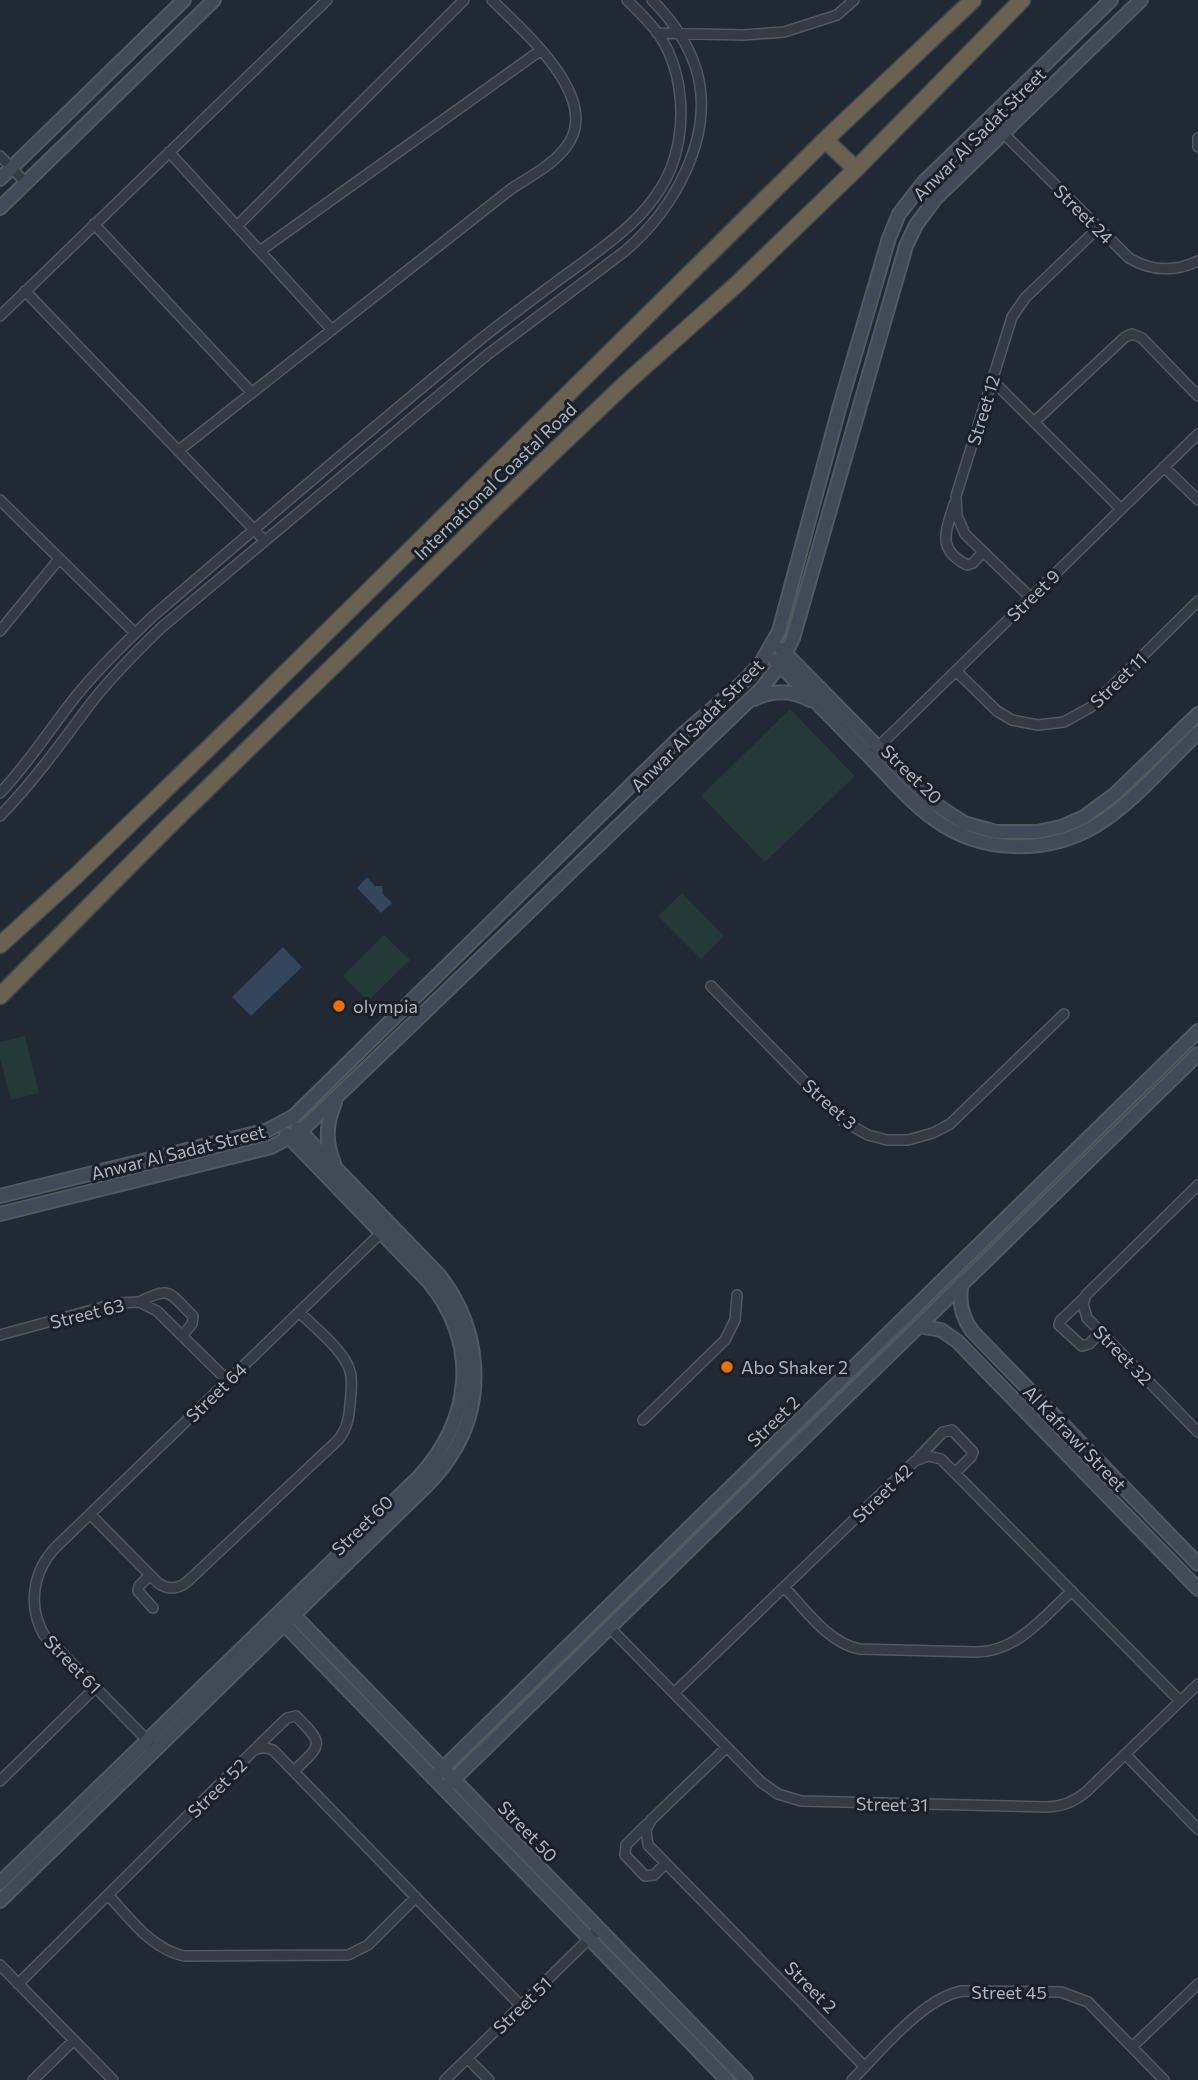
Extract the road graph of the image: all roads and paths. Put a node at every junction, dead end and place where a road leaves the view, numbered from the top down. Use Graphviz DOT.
graph roads {
  1 [pos="184,0"];
  2 [pos="214,0"];
  3 [pos="327,0"];
  4 [pos="464,0"];
  5 [pos="492,0"];
  6 [pos="626,0"];
  7 [pos="652,0"];
  8 [pos="854,0"];
  9 [pos="973,0"];
  10 [pos="1022,0"];
  11 [pos="1111,0"];
  12 [pos="1141,0"];
  13 [pos="657,33"];
  14 [pos="680,34"];
  15 [pos="541,50"];
  16 [pos="989,118"];
  17 [pos="1003,133"];
  18 [pos="1198,138"];
  19 [pos="825,140"];
  20 [pos="1198,146"];
  21 [pos="169,152"];
  22 [pos="0,156"];
  23 [pos="12,168"];
  24 [pos="856,169"];
  25 [pos="0,179"];
  26 [pos="26,183"];
  27 [pos="0,208"];
  28 [pos="94,224"];
  29 [pos="237,226"];
  30 [pos="1098,228"];
  31 [pos="260,251"];
  32 [pos="1198,261"];
  33 [pos="25,291"];
  34 [pos="0,316"];
  35 [pos="332,330"];
  36 [pos="992,380"];
  37 [pos="252,393"];
  38 [pos="1198,396"];
  39 [pos="839,409"];
  40 [pos="859,414"];
  41 [pos="1034,422"];
  42 [pos="1198,435"];
  43 [pos="178,451"];
  44 [pos="1164,467"];
  45 [pos="956,496"];
  46 [pos="0,500"];
  47 [pos="1198,500"];
  48 [pos="1121,509"];
  49 [pos="254,530"];
  50 [pos="265,541"];
  51 [pos="983,552"];
  52 [pos="59,559"];
  53 [pos="1031,597"];
  54 [pos="1198,601"];
  55 [pos="0,631"];
  56 [pos="135,633"];
  57 [pos="771,647"];
  58 [pos="783,660"];
  59 [pos="956,671"];
  60 [pos="748,703"];
  61 [pos="820,706"];
  62 [pos="1198,714"];
  63 [pos="1198,733"];
  64 [pos="873,752"];
  65 [pos="0,793"];
  66 [pos="0,816"];
  67 [pos="0,945"];
  68 [pos="711,986"];
  69 [pos="0,996"];
  70 [pos="1064,1014"];
  71 [pos="1198,1031"];
  72 [pos="1198,1054"];
  73 [pos="340,1096"];
  74 [pos="284,1123"];
  75 [pos="295,1135"];
  76 [pos="339,1172"];
  77 [pos="1052,1174"];
  78 [pos="46,1185"];
  79 [pos="1063,1185"];
  80 [pos="1198,1185"];
  81 [pos="0,1196"];
  82 [pos="50,1202"];
  83 [pos="0,1214"];
  84 [pos="385,1229"];
  85 [pos="962,1283"];
  86 [pos="737,1295"];
  87 [pos="1087,1295"];
  88 [pos="139,1302"];
  89 [pos="299,1312"];
  90 [pos="967,1324"];
  91 [pos="919,1326"];
  92 [pos="1101,1332"];
  93 [pos="0,1335"];
  94 [pos="182,1336"];
  95 [pos="954,1338"];
  96 [pos="228,1381"];
  97 [pos="804,1416"];
  98 [pos="643,1420"];
  99 [pos="815,1427"];
  100 [pos="1198,1432"];
  101 [pos="915,1461"];
  102 [pos="954,1473"];
  103 [pos="90,1514"];
  104 [pos="44,1562"];
  105 [pos="1198,1564"];
  106 [pos="150,1575"];
  107 [pos="784,1587"];
  108 [pos="1198,1589"];
  109 [pos="1072,1591"];
  110 [pos="153,1608"];
  111 [pos="604,1610"];
  112 [pos="285,1616"];
  113 [pos="594,1620"];
  114 [pos="609,1627"];
  115 [pos="1198,1684"];
  116 [pos="95,1688"];
  117 [pos="674,1693"];
  118 [pos="1180,1701"];
  119 [pos="152,1744"];
  120 [pos="727,1747"];
  121 [pos="254,1750"];
  122 [pos="1125,1754"];
  123 [pos="294,1771"];
  124 [pos="438,1773"];
  125 [pos="0,1781"];
  126 [pos="448,1784"];
  127 [pos="650,1820"];
  128 [pos="1198,1829"];
  129 [pos="665,1864"];
  130 [pos="0,1883"];
  131 [pos="108,1895"];
  132 [pos="416,1897"];
  133 [pos="0,1901"];
  134 [pos="594,1934"];
  135 [pos="0,1965"];
  136 [pos="18,1983"];
  137 [pos="1198,1984"];
  138 [pos="521,2006"];
  139 [pos="74,2040"];
  140 [pos="1132,2047"];
  141 [pos="468,2059"];
  142 [pos="865,2067"];
  143 [pos="744,2079"];
  144 [pos="33,2080"];
  145 [pos="113,2080"];
  146 [pos="445,2080"];
  147 [pos="489,2080"];
  148 [pos="727,2080"];
  149 [pos="852,2080"];
  150 [pos="1164,2080"];
  1 -- 23 [label="street"];
  2 -- 26 [label="street"];
  3 -- 21 [label="street"];
  4 -- 29 [label="street"];
  5 -- 15 [label="street"];
  6 -- 13 [label="street"];
  7 -- 14 [label="street"];
  8 -- 14 [label="street"];
  9 -- 19 [label="highway, International Coastal Road"];
  10 -- 24 [label="highway, International Coastal Road"];
  11 -- 16 [label="street, Anwar Al Sadat Street"];
  12 -- 17 [label="street, Anwar Al Sadat Street"];
  13 -- 14 [label="street"];
  13 -- 49 [label="street"];
  14 -- 50 [label="street"];
  15 -- 31 [label="street"];
  15 -- 35 [label="street"];
  16 -- 17 [label="street, Street 24"];
  16 -- 39 [label="street, Anwar Al Sadat Street"];
  17 -- 30 [label="street, Street 24"];
  17 -- 40 [label="street, Anwar Al Sadat Street"];
  18 -- 20 [label="street"];
  19 -- 24 [label="highway"];
  19 -- 67 [label="highway, International Coastal Road"];
  21 -- 28 [label="street"];
  21 -- 29 [label="street"];
  22 -- 23 [label="street"];
  23 -- 25 [label="street"];
  23 -- 26 [label="street"];
  24 -- 69 [label="highway, International Coastal Road"];
  26 -- 27 [label="street"];
  28 -- 33 [label="street"];
  28 -- 37 [label="street"];
  29 -- 31 [label="street"];
  30 -- 32 [label="street, Street 24"];
  30 -- 36 [label="street, Street 12"];
  31 -- 35 [label="street"];
  33 -- 34 [label="street"];
  33 -- 43 [label="street"];
  35 -- 37 [label="street"];
  36 -- 41 [label="street"];
  36 -- 45 [label="street, Street 12"];
  37 -- 43 [label="street"];
  38 -- 41 [label="street"];
  39 -- 40 [label="street"];
  39 -- 57 [label="street, Anwar Al Sadat Street"];
  40 -- 58 [label="street, Anwar Al Sadat Street"];
  41 -- 48 [label="street"];
  42 -- 44 [label="street, Street 9"];
  43 -- 49 [label="street"];
  44 -- 47 [label="street"];
  44 -- 48 [label="street, Street 9"];
  45 -- 51 [label="street, Street 12"];
  45 -- 51 [label="street"];
  46 -- 52 [label="street"];
  48 -- 53 [label="street, Street 9"];
  49 -- 50 [label="street"];
  49 -- 56 [label="street"];
  50 -- 66 [label="street"];
  51 -- 53 [label="street, Street 12"];
  52 -- 55 [label="street"];
  52 -- 56 [label="street"];
  53 -- 59 [label="street, Street 9"];
  54 -- 59 [label="street, Street 11"];
  56 -- 65 [label="street"];
  57 -- 58 [label="street, Street 20"];
  57 -- 74 [label="street, Anwar Al Sadat Street"];
  58 -- 60 [label="street, Anwar Al Sadat Street"];
  58 -- 61 [label="street, Street 20"];
  58 -- 64 [label="street, Street 20"];
  59 -- 64 [label="street, Street 9"];
  60 -- 61 [label="street"];
  60 -- 73 [label="street, Anwar Al Sadat Street"];
  61 -- 64 [label="street, Street 20"];
  62 -- 64 [label="street, Street 20"];
  63 -- 64 [label="street, Street 20"];
  68 -- 70 [label="street, Street 3"];
  71 -- 77 [label="street, Street 2"];
  72 -- 79 [label="street, Street 2"];
  73 -- 75 [label="street, Anwar Al Sadat Street"];
  73 -- 76 [label="street"];
  74 -- 75 [label="street, Street 60"];
  74 -- 78 [label="street, Anwar Al Sadat Street"];
  75 -- 76 [label="street, Street 60"];
  75 -- 82 [label="street, Anwar Al Sadat Street"];
  75 -- 84 [label="street, Street 60"];
  76 -- 84 [label="street, Street 60"];
  77 -- 79 [label="street"];
  77 -- 97 [label="street, Street 2"];
  78 -- 81 [label="street, Anwar Al Sadat Street"];
  78 -- 82 [label="street"];
  79 -- 85 [label="street, Street 2"];
  80 -- 87 [label="street"];
  82 -- 83 [label="street, Anwar Al Sadat Street"];
  84 -- 89 [label="street, Street 64"];
  84 -- 112 [label="street, Street 60"];
  85 -- 90 [label="street"];
  85 -- 91 [label="street, Street 2"];
  86 -- 98 [label="street"];
  87 -- 92 [label="street, Street 32"];
  87 -- 92 [label="street"];
  88 -- 93 [label="street, Street 63"];
  88 -- 94 [label="street, Street 63"];
  88 -- 94 [label="street"];
  89 -- 96 [label="street, Street 64"];
  89 -- 106 [label="street"];
  90 -- 95 [label="street"];
  90 -- 105 [label="street, Al Kafrawi Street"];
  91 -- 95 [label="street, Al Kafrawi Street"];
  91 -- 99 [label="street, Street 2"];
  92 -- 100 [label="street, Street 32"];
  94 -- 96 [label="street, Street 63"];
  95 -- 108 [label="street, Al Kafrawi Street"];
  96 -- 103 [label="street, Street 64"];
  97 -- 99 [label="street"];
  97 -- 111 [label="street, Street 2"];
  99 -- 114 [label="street, Street 2"];
  101 -- 102 [label="street, Street 42"];
  101 -- 102 [label="street"];
  101 -- 107 [label="street, Street 42"];
  102 -- 109 [label="street, Street 42"];
  103 -- 104 [label="street, Street 64"];
  103 -- 106 [label="street"];
  104 -- 116 [label="street, Street 61"];
  106 -- 110 [label="street"];
  107 -- 109 [label="street"];
  107 -- 117 [label="street, Street 42"];
  109 -- 118 [label="street, Street 42"];
  111 -- 113 [label="street, Street 2"];
  111 -- 114 [label="street"];
  112 -- 119 [label="street, Street 60"];
  112 -- 124 [label="street, Street 50"];
  113 -- 114 [label="street"];
  113 -- 124 [label="street, Street 2"];
  114 -- 117 [label="street, Street 31"];
  114 -- 126 [label="street, Street 2"];
  115 -- 118 [label="street, Street 31"];
  116 -- 119 [label="street, Street 61"];
  116 -- 125 [label="street"];
  117 -- 120 [label="street, Street 31"];
  118 -- 122 [label="street, Street 31"];
  119 -- 130 [label="street, Street 60"];
  119 -- 133 [label="street, Street 60"];
  120 -- 122 [label="street, Street 31"];
  120 -- 127 [label="street"];
  121 -- 123 [label="street, Street 52"];
  121 -- 123 [label="street"];
  121 -- 131 [label="street, Street 52"];
  122 -- 128 [label="street"];
  123 -- 132 [label="street, Street 52"];
  124 -- 126 [label="street, Street 50"];
  126 -- 134 [label="street, Street 50"];
  127 -- 129 [label="street, Street 2"];
  127 -- 129 [label="street"];
  129 -- 142 [label="street, Street 2"];
  131 -- 132 [label="street"];
  131 -- 136 [label="street, Street 52"];
  132 -- 138 [label="street, Street 52"];
  134 -- 138 [label="street, Street 51"];
  134 -- 143 [label="street, Street 50"];
  134 -- 148 [label="street, Street 50"];
  135 -- 136 [label="street"];
  136 -- 139 [label="street"];
  137 -- 140 [label="street"];
  138 -- 141 [label="street, Street 51"];
  139 -- 144 [label="street"];
  139 -- 145 [label="street"];
  140 -- 142 [label="street, Street 45"];
  140 -- 150 [label="street, Street 45"];
  141 -- 146 [label="street, Street 51"];
  141 -- 147 [label="street"];
  142 -- 149 [label="street, Street 45"];
}
